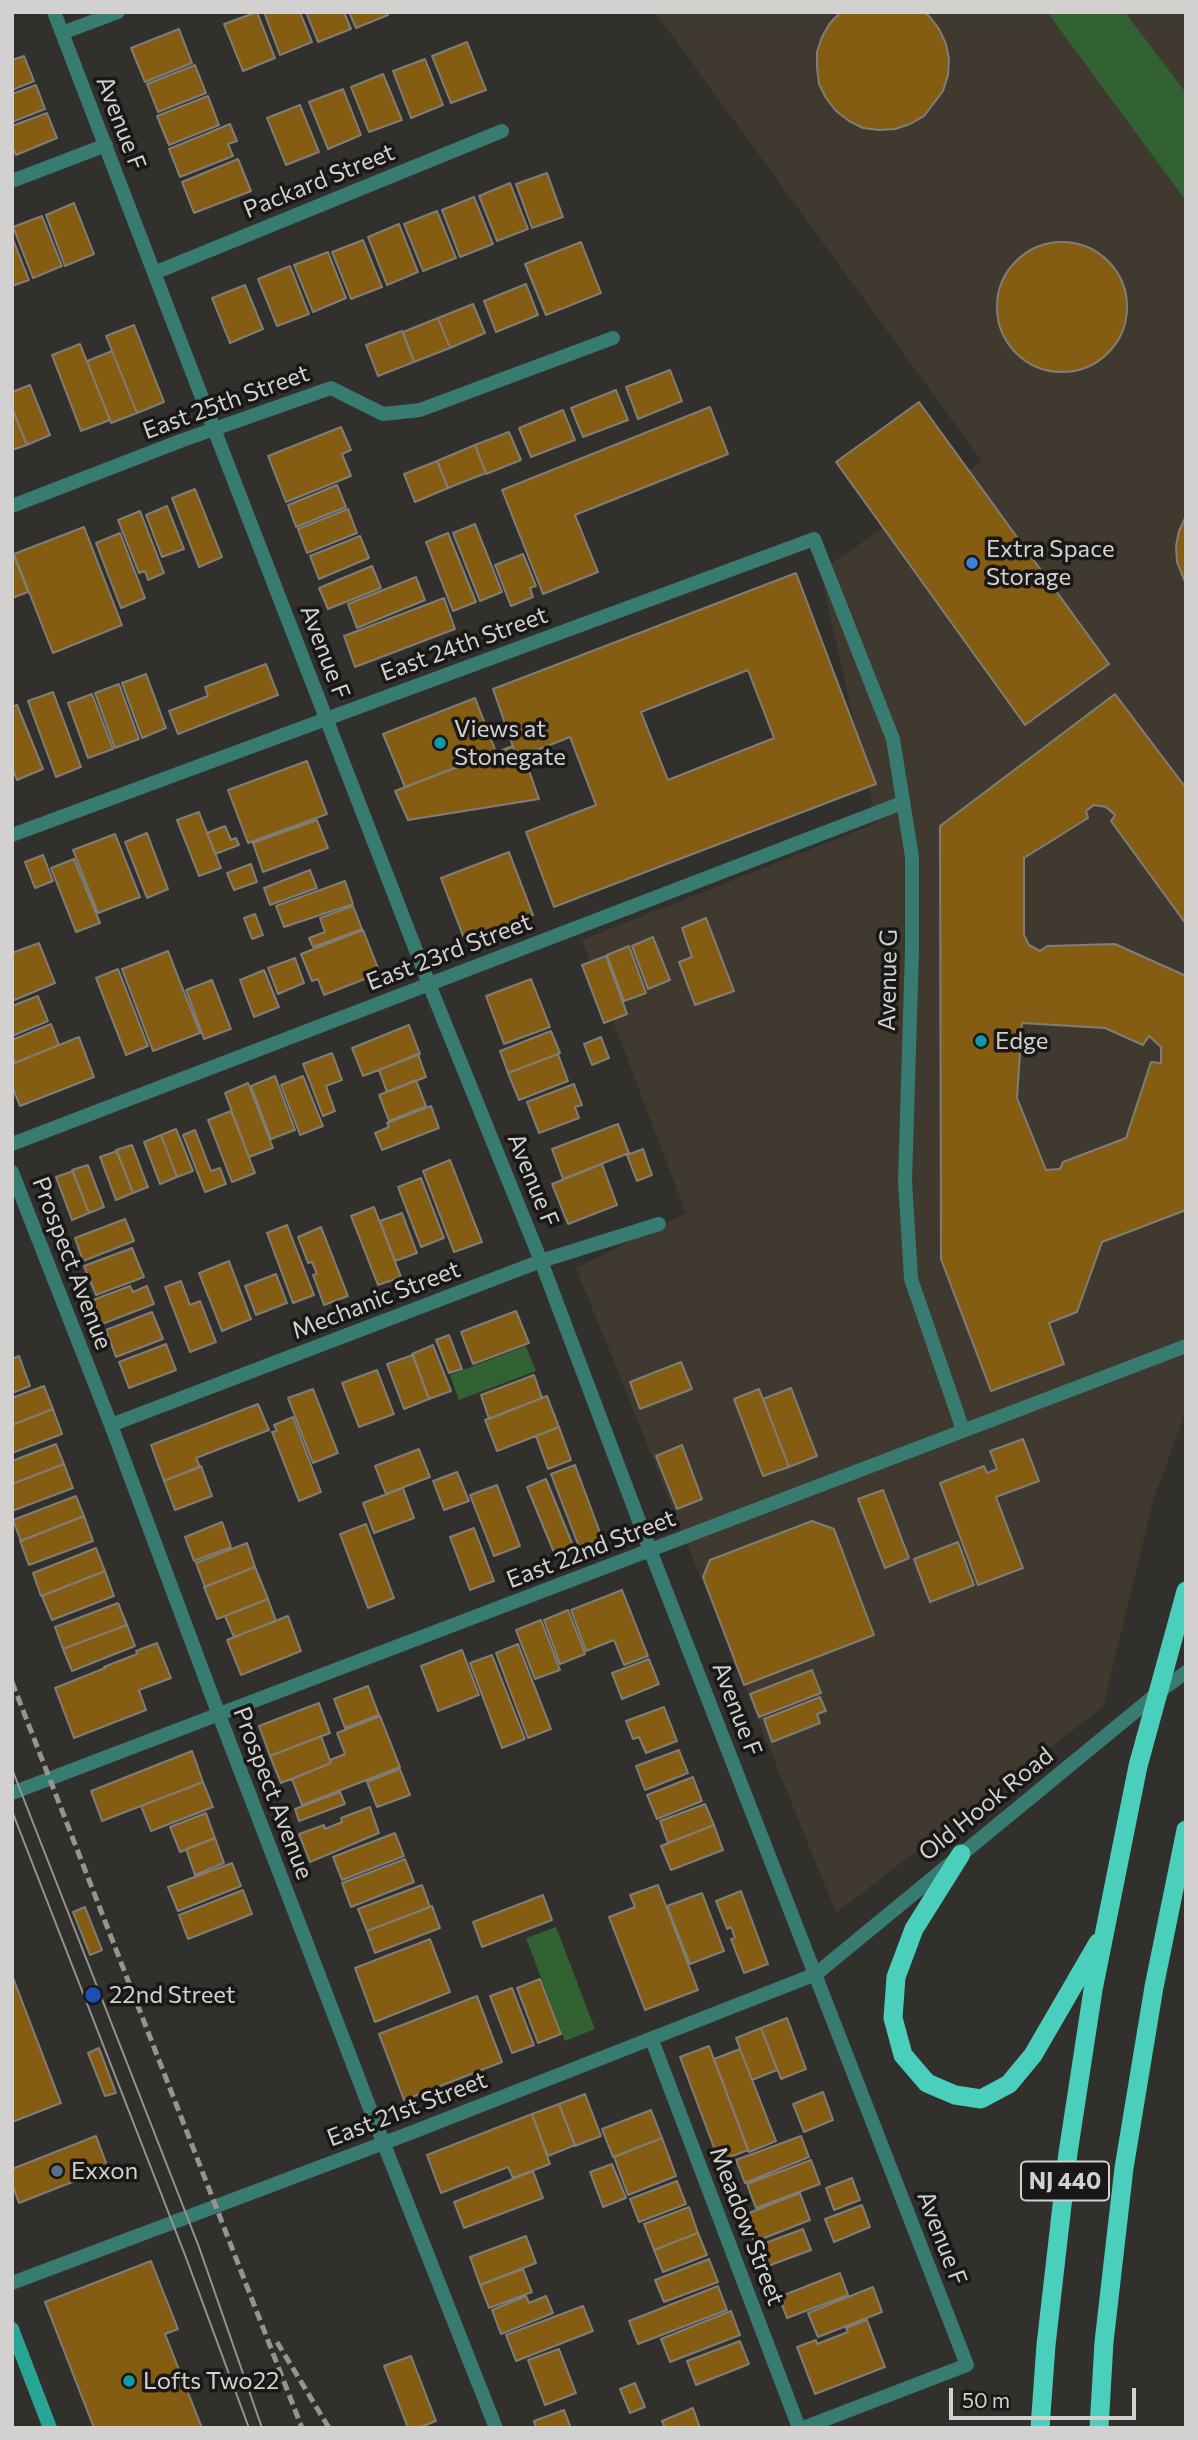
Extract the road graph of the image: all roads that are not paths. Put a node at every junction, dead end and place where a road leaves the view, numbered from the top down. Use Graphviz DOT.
graph roads {
  1 [pos="54,12"];
  2 [pos="118,12"];
  3 [pos="62,33"];
  4 [pos="502,131"];
  5 [pos="106,145"];
  6 [pos="12,181"];
  7 [pos="154,273"];
  8 [pos="613,338"];
  9 [pos="214,429"];
  10 [pos="12,506"];
  11 [pos="814,539"];
  12 [pos="327,719"];
  13 [pos="902,803"];
  14 [pos="12,835"];
  15 [pos="429,984"];
  16 [pos="12,1144"];
  17 [pos="12,1172"];
  18 [pos="659,1224"];
  19 [pos="541,1261"];
  20 [pos="1186,1346"];
  21 [pos="111,1425"];
  22 [pos="963,1430"];
  23 [pos="650,1550"];
  24 [pos="1186,1591"];
  25 [pos="1186,1672"];
  26 [pos="1159,1692"];
  27 [pos="219,1715"];
  28 [pos="12,1793"];
  29 [pos="1186,1830"];
  30 [pos="961,1854"];
  31 [pos="1102,1937"];
  32 [pos="816,1974"];
  33 [pos="652,2040"];
  34 [pos="383,2143"];
  35 [pos="12,2283"];
  36 [pos="12,2329"];
  37 [pos="50,2428"];
  38 [pos="496,2428"];
  39 [pos="801,2428"];
  40 [pos="1040,2428"];
  41 [pos="1099,2428"];
  1 -- 3 [label="street, Avenue F"];
  2 -- 3 [label="street"];
  3 -- 5 [label="street, Avenue F"];
  4 -- 7 [label="street, Packard Street"];
  5 -- 6 [label="street"];
  5 -- 7 [label="street, Avenue F"];
  7 -- 9 [label="street, Avenue F"];
  8 -- 9 [label="street, East 25th Street"];
  9 -- 10 [label="street, East 25th Street"];
  9 -- 12 [label="street, Avenue F"];
  11 -- 12 [label="street, East 24th Street"];
  11 -- 13 [label="street, Avenue G"];
  12 -- 14 [label="street, East 24th Street"];
  12 -- 15 [label="street, Avenue F"];
  13 -- 15 [label="street, East 23rd Street"];
  13 -- 22 [label="street, Avenue G"];
  15 -- 16 [label="street, East 23rd Street"];
  15 -- 19 [label="street, Avenue F"];
  17 -- 21 [label="street, Prospect Avenue"];
  18 -- 19 [label="street, Mechanic Street"];
  19 -- 21 [label="street, Mechanic Street"];
  19 -- 23 [label="street, Avenue F"];
  20 -- 22 [label="street, East 22nd Street"];
  21 -- 27 [label="street, Prospect Avenue"];
  22 -- 23 [label="street, East 22nd Street"];
  23 -- 27 [label="street, East 22nd Street"];
  23 -- 32 [label="street, Avenue F"];
  24 -- 26 [label="highway, NJ 440"];
  25 -- 26 [label="street, Old Hook Road"];
  26 -- 30 [label="street, Old Hook Road"];
  26 -- 31 [label="highway, NJ 440"];
  27 -- 28 [label="street, East 22nd Street"];
  27 -- 34 [label="street, Prospect Avenue"];
  29 -- 41 [label="highway, NJ 440"];
  30 -- 31 [label="highway"];
  30 -- 32 [label="street, Old Hook Road"];
  31 -- 40 [label="highway, NJ 440"];
  32 -- 33 [label="street, East 21st Street"];
  32 -- 39 [label="street, Avenue F"];
  33 -- 34 [label="street, East 21st Street"];
  33 -- 39 [label="street, Meadow Street"];
  34 -- 35 [label="street, East 21st Street"];
  34 -- 38 [label="street, Prospect Avenue"];
  36 -- 37 [label="main road"];
}
